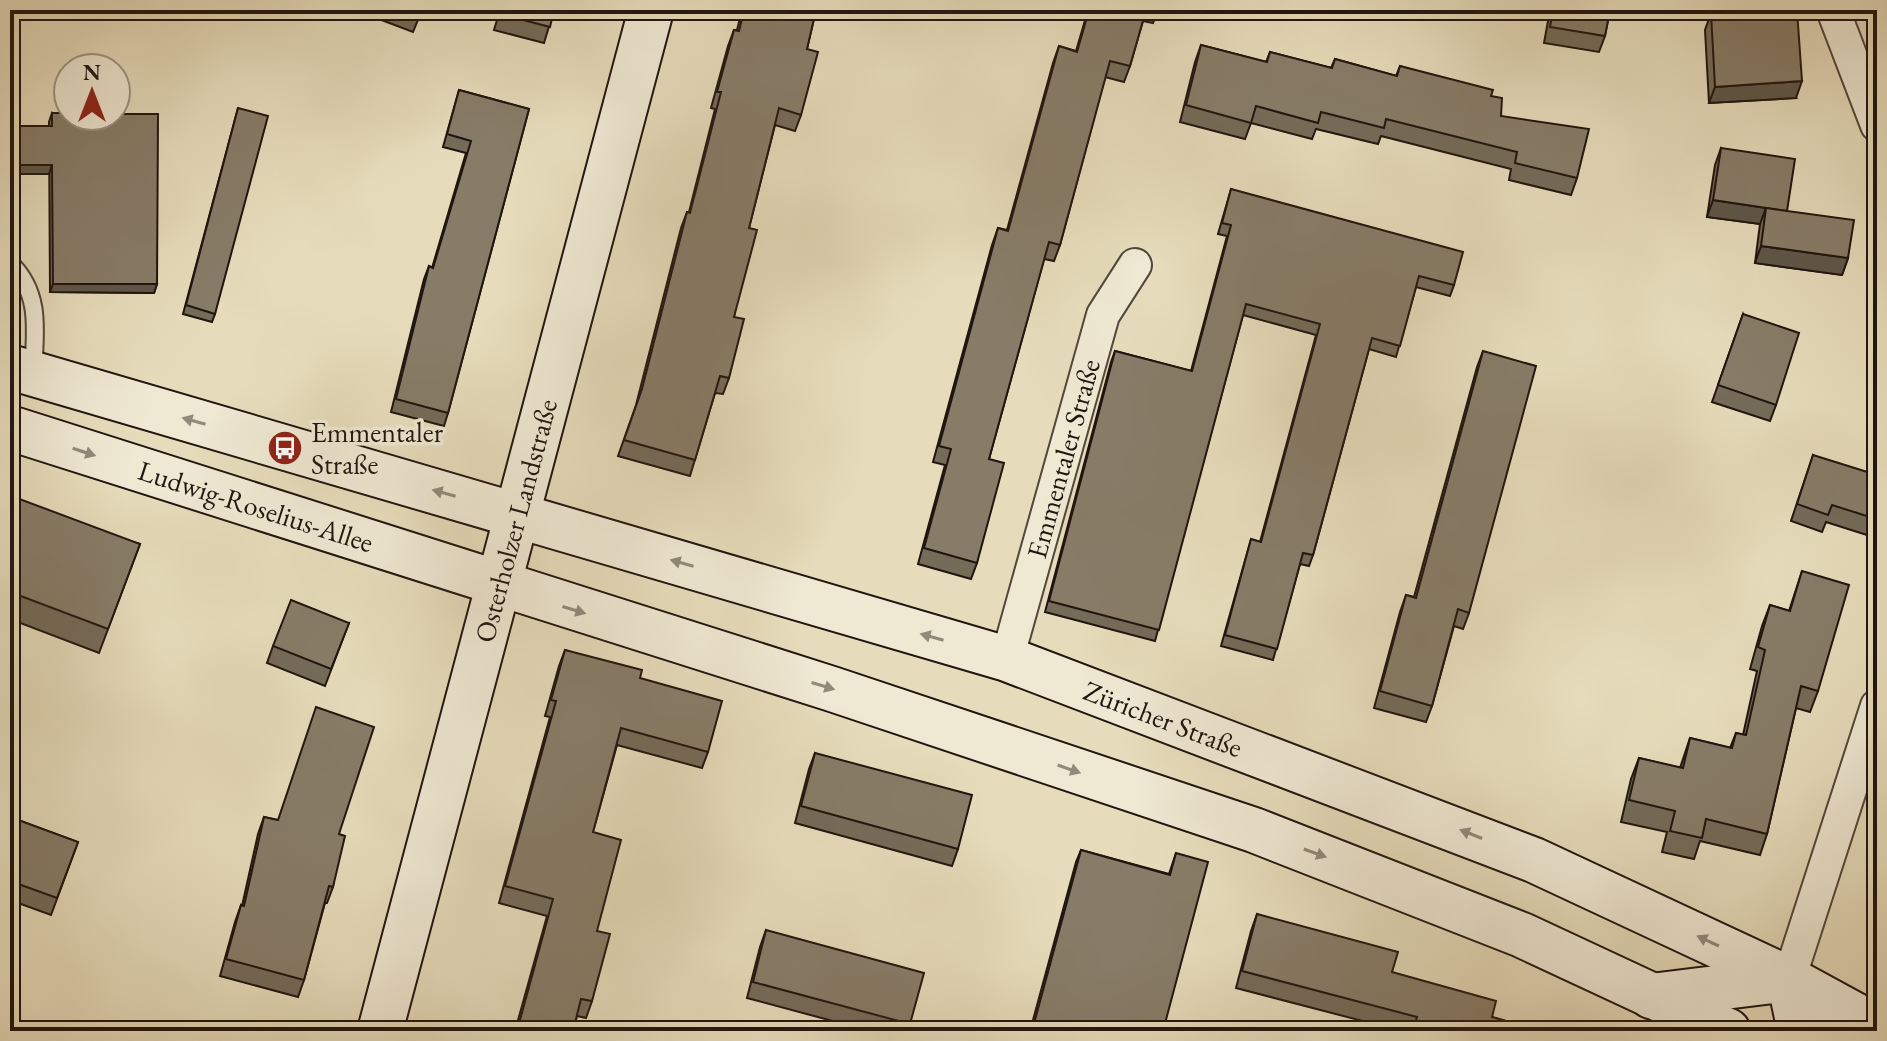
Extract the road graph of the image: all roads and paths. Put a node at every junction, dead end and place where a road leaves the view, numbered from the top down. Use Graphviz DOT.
graph roads {
  1 [pos="651,10"];
  2 [pos="1833,10"];
  3 [pos="1877,125"];
  4 [pos="10,263"];
  5 [pos="1135,265"];
  6 [pos="21,371"];
  7 [pos="10,428"];
  8 [pos="519,515"];
  9 [pos="500,586"];
  10 [pos="1007,659"];
  11 [pos="1877,706"];
  12 [pos="1789,979"];
  13 [pos="1651,996"];
  14 [pos="1877,1027"];
  15 [pos="380,1031"];
  16 [pos="1728,1031"];
  17 [pos="1800,1031"];
  1 -- 8 [label="main road, Osterholzer Landstraße"];
  2 -- 3 [label="street"];
  4 -- 6 [label="lane"];
  5 -- 10 [label="street, Emmentaler Straße"];
  8 -- 6 [label="main road, one-way"];
  7 -- 9 [label="main road, Ludwig-Roselius-Allee, one-way"];
  8 -- 9 [label="main road, Osterholzer Landstraße"];
  10 -- 8 [label="main road, Züricher Straße, one-way"];
  9 -- 13 [label="main road, one-way"];
  9 -- 15 [label="main road, Osterholzer Landstraße"];
  12 -- 10 [label="main road, Züricher Straße, one-way"];
  11 -- 12 [label="street"];
  12 -- 13 [label="main road"];
  12 -- 14 [label="main road, Züricher Straße"];
  12 -- 17 [label="main road"];
  13 -- 16 [label="main road"];
}
